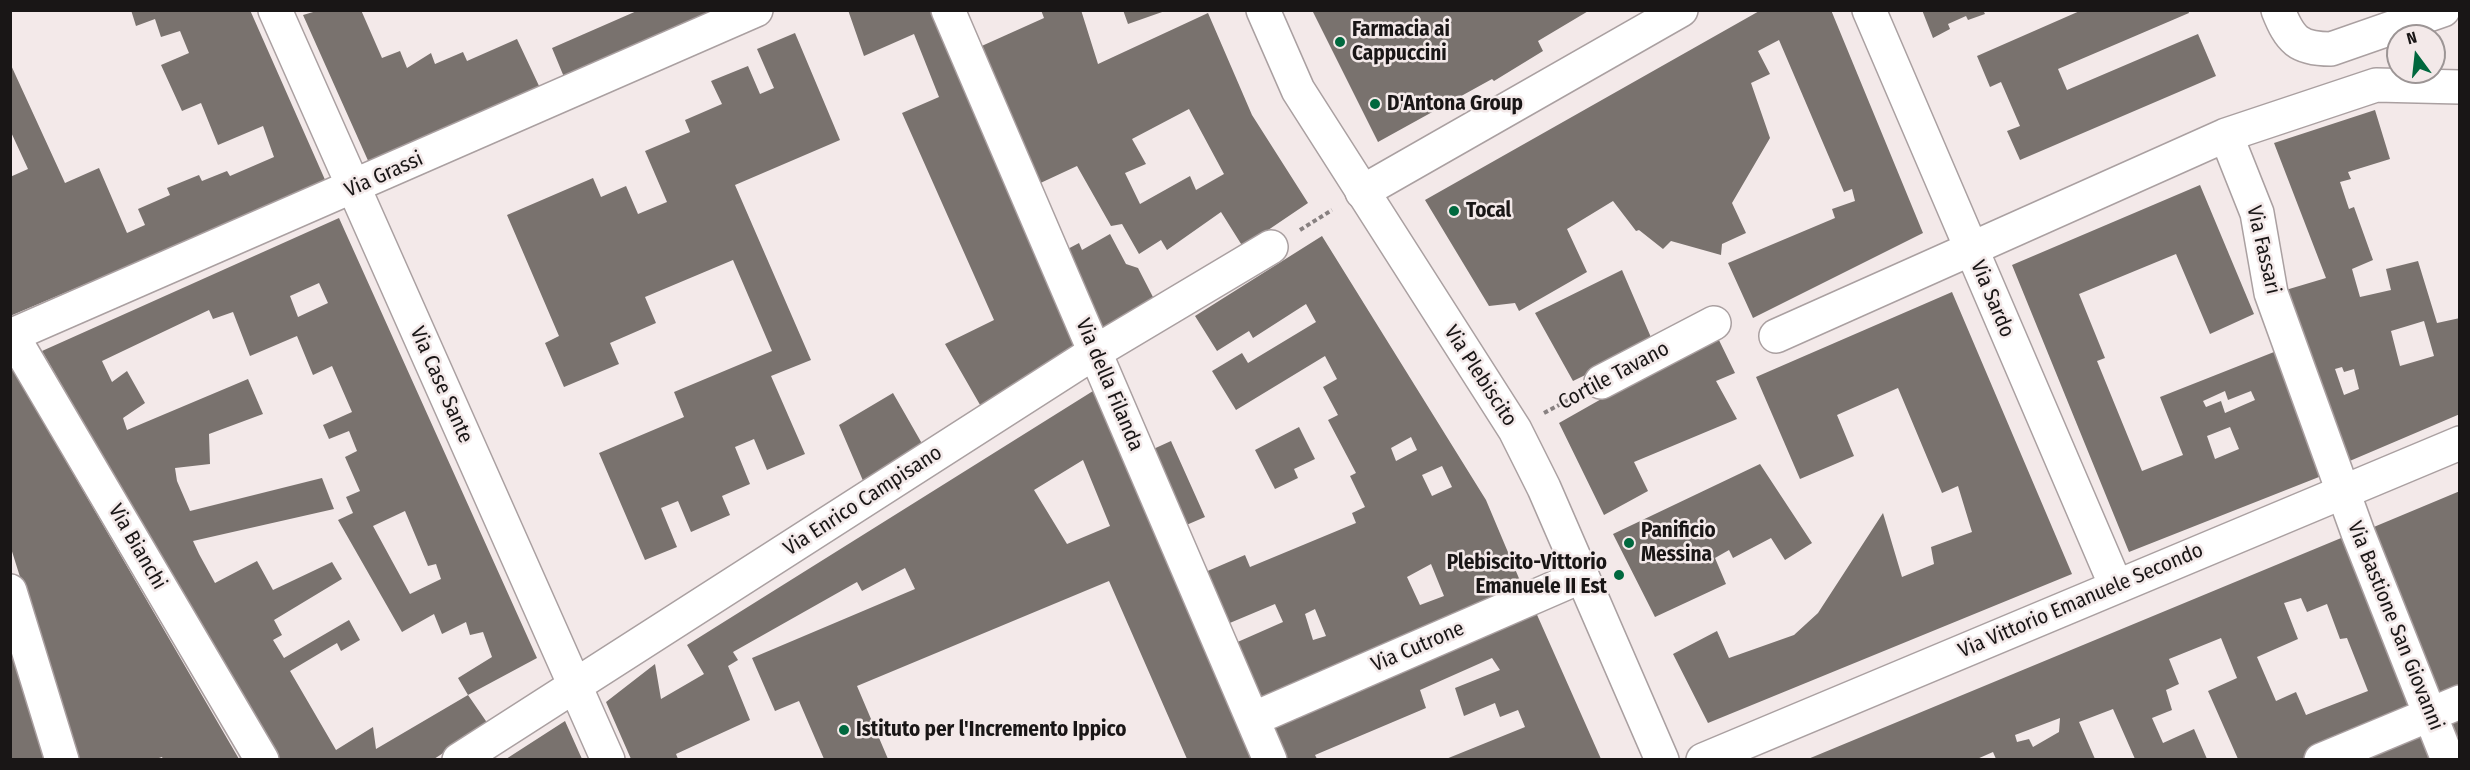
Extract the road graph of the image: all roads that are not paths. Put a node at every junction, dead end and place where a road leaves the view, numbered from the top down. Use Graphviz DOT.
graph roads {
  1 [pos="274,10"];
  2 [pos="756,10"];
  3 [pos="948,10"];
  4 [pos="1263,10"];
  5 [pos="1681,10"];
  6 [pos="1869,10"];
  7 [pos="2278,10"];
  8 [pos="2444,10"];
  9 [pos="2460,13"];
  10 [pos="2460,87"];
  11 [pos="2226,135"];
  12 [pos="353,189"];
  13 [pos="1362,192"];
  14 [pos="1271,247"];
  15 [pos="1971,249"];
  16 [pos="1714,323"];
  17 [pos="11,336"];
  18 [pos="1776,336"];
  19 [pos="1095,352"];
  20 [pos="1601,382"];
  21 [pos="2460,443"];
  22 [pos="2343,491"];
  23 [pos="1582,576"];
  24 [pos="2116,586"];
  25 [pos="10,591"];
  26 [pos="575,685"];
  27 [pos="2445,708"];
  28 [pos="1253,719"];
  29 [pos="62,759"];
  30 [pos="262,759"];
  31 [pos="459,759"];
  32 [pos="608,759"];
  33 [pos="1270,759"];
  34 [pos="1662,759"];
  35 [pos="1703,759"];
  36 [pos="2321,759"];
  37 [pos="2448,759"];
  1 -- 12 [label="street, Via Case Sante"];
  2 -- 12 [label="street, Via Grassi"];
  3 -- 19 [label="street, Via della Filanda"];
  4 -- 13 [label="street, Via Plebiscito"];
  5 -- 13 [label="street"];
  6 -- 15 [label="street, Via Sardo"];
  7 -- 8 [label="street"];
  8 -- 9 [label="street"];
  10 -- 11 [label="street"];
  11 -- 15 [label="street"];
  11 -- 22 [label="street, Via Fassari"];
  12 -- 17 [label="street, Via Grassi"];
  12 -- 26 [label="street, Via Case Sante"];
  13 -- 23 [label="street, Via Plebiscito"];
  14 -- 19 [label="street, Via Enrico Campisano"];
  15 -- 18 [label="street"];
  15 -- 24 [label="street, Via Sardo"];
  16 -- 20 [label="street, Cortile Tavano"];
  17 -- 30 [label="street, Via Bianchi"];
  19 -- 26 [label="street, Via Enrico Campisano"];
  19 -- 28 [label="street, Via della Filanda"];
  21 -- 22 [label="street, Via Vittorio Emanuele Secondo"];
  22 -- 24 [label="street, Via Vittorio Emanuele Secondo"];
  22 -- 27 [label="street, Via Bastione San Giovanni"];
  23 -- 28 [label="street, Via Cutrone"];
  23 -- 34 [label="street, Via Plebiscito"];
  24 -- 35 [label="street, Via Vittorio Emanuele Secondo"];
  25 -- 29 [label="street"];
  26 -- 31 [label="street, Via Enrico Campisano"];
  26 -- 32 [label="street, Via Case Sante"];
  27 -- 36 [label="street"];
  27 -- 37 [label="street, Via Bastione San Giovanni"];
  28 -- 33 [label="street, Via della Filanda"];
}
